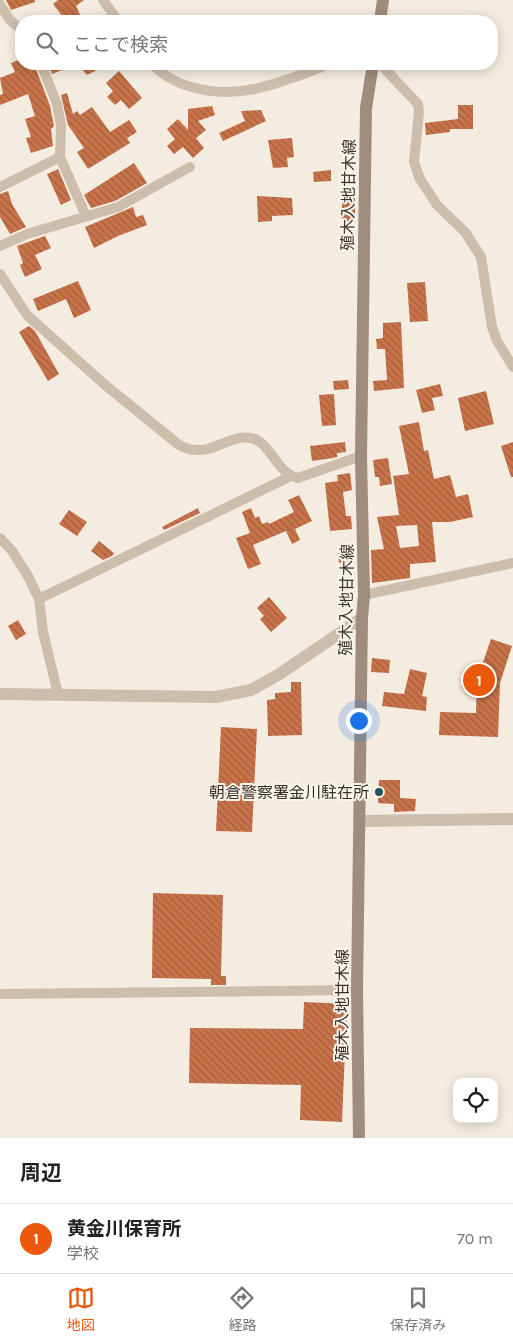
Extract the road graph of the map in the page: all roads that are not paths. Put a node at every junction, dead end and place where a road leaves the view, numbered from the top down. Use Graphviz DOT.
graph roads {
  1 [pos="103,0"];
  2 [pos="383,0"];
  3 [pos="0,4"];
  4 [pos="114,15"];
  5 [pos="381,15"];
  6 [pos="15,24"];
  7 [pos="43,70"];
  8 [pos="160,70"];
  9 [pos="313,70"];
  10 [pos="372,70"];
  11 [pos="386,70"];
  12 [pos="60,157"];
  13 [pos="190,167"];
  14 [pos="0,187"];
  15 [pos="86,216"];
  16 [pos="0,246"];
  17 [pos="0,274"];
  18 [pos="513,367"];
  19 [pos="361,456"];
  20 [pos="291,476"];
  21 [pos="0,538"];
  22 [pos="513,563"];
  23 [pos="364,595"];
  24 [pos="38,599"];
  25 [pos="362,618"];
  26 [pos="0,694"];
  27 [pos="58,694"];
  28 [pos="513,819"];
  29 [pos="361,821"];
  30 [pos="357,990"];
  31 [pos="0,994"];
  32 [pos="359,1138"];
  1 -- 4 [label="street"];
  2 -- 5 [label="main road"];
  3 -- 6 [label="street"];
  7 -- 12 [label="street"];
  8 -- 9 [label="street"];
  10 -- 19 [label="main road, 殖木入地甘木線"];
  11 -- 18 [label="street"];
  12 -- 14 [label="street"];
  12 -- 15 [label="street"];
  13 -- 15 [label="street"];
  15 -- 16 [label="street"];
  17 -- 20 [label="street"];
  19 -- 20 [label="street"];
  19 -- 23 [label="main road, 殖木入地甘木線"];
  20 -- 24 [label="street"];
  21 -- 24 [label="street"];
  22 -- 23 [label="street"];
  23 -- 25 [label="main road, 殖木入地甘木線"];
  24 -- 27 [label="street"];
  25 -- 27 [label="street"];
  25 -- 29 [label="main road, 殖木入地甘木線"];
  26 -- 27 [label="street"];
  28 -- 29 [label="street"];
  29 -- 30 [label="main road, 殖木入地甘木線"];
  30 -- 31 [label="street"];
  30 -- 32 [label="main road, 殖木入地甘木線"];
}
